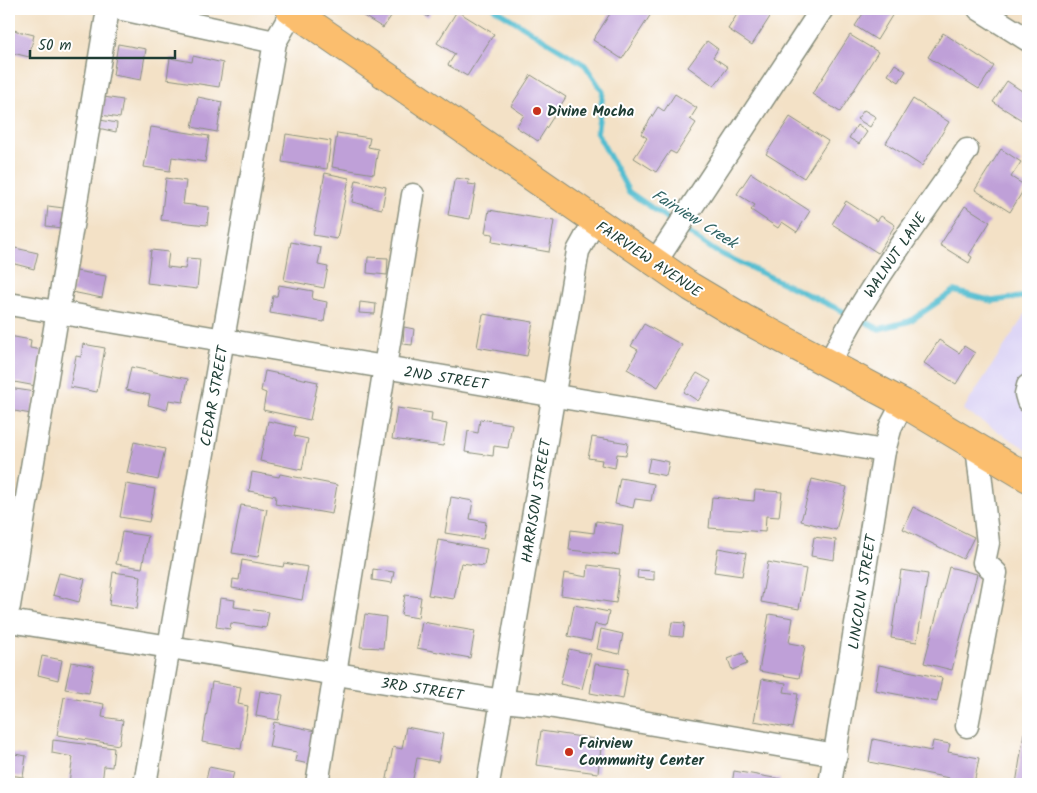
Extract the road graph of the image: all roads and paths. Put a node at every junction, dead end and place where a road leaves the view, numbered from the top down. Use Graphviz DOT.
graph roads {
  1 [pos="108,9"];
  2 [pos="122,9"];
  3 [pos="822,9"];
  4 [pos="979,9"];
  5 [pos="291,10"];
  6 [pos="1028,40"];
  7 [pos="275,42"];
  8 [pos="967,150"];
  9 [pos="412,195"];
  10 [pos="594,222"];
  11 [pos="660,254"];
  12 [pos="9,304"];
  13 [pos="57,312"];
  14 [pos="224,340"];
  15 [pos="829,364"];
  16 [pos="384,368"];
  17 [pos="1028,386"];
  18 [pos="553,395"];
  19 [pos="1028,401"];
  20 [pos="903,403"];
  21 [pos="977,446"];
  22 [pos="884,451"];
  23 [pos="1028,478"];
  24 [pos="9,606"];
  25 [pos="9,621"];
  26 [pos="168,648"];
  27 [pos="335,675"];
  28 [pos="502,701"];
  29 [pos="967,726"];
  30 [pos="836,755"];
  31 [pos="145,784"];
  32 [pos="317,784"];
  33 [pos="488,784"];
  34 [pos="832,784"];
  1 -- 13 [label="street"];
  2 -- 7 [label="street"];
  3 -- 11 [label="street"];
  4 -- 6 [label="street"];
  5 -- 7 [label="street, CEDAR STREET"];
  5 -- 10 [label="main road, FAIRVIEW AVENUE"];
  7 -- 14 [label="street, CEDAR STREET"];
  8 -- 15 [label="street, WALNUT LANE"];
  9 -- 16 [label="street"];
  10 -- 11 [label="main road, FAIRVIEW AVENUE"];
  10 -- 18 [label="street, HARRISON STREET"];
  11 -- 15 [label="main road, FAIRVIEW AVENUE"];
  12 -- 13 [label="street, 2ND STREET"];
  13 -- 14 [label="street, 2ND STREET"];
  13 -- 24 [label="street"];
  14 -- 16 [label="street, 2ND STREET"];
  14 -- 26 [label="street, CEDAR STREET"];
  15 -- 20 [label="main road, FAIRVIEW AVENUE"];
  16 -- 18 [label="street, 2ND STREET"];
  16 -- 27 [label="street"];
  17 -- 19 [label="street"];
  18 -- 22 [label="street, 2ND STREET"];
  18 -- 28 [label="street, HARRISON STREET"];
  20 -- 21 [label="main road, FAIRVIEW AVENUE"];
  20 -- 22 [label="street, LINCOLN STREET"];
  21 -- 23 [label="main road, FAIRVIEW AVENUE"];
  21 -- 29 [label="street"];
  22 -- 30 [label="street, LINCOLN STREET"];
  25 -- 26 [label="street, 3RD STREET"];
  26 -- 27 [label="street, 3RD STREET"];
  26 -- 31 [label="street, CEDAR STREET"];
  27 -- 28 [label="street, 3RD STREET"];
  27 -- 32 [label="street"];
  28 -- 30 [label="street, 3RD STREET"];
  28 -- 33 [label="street, HARRISON STREET"];
  30 -- 34 [label="street, LINCOLN STREET"];
}
